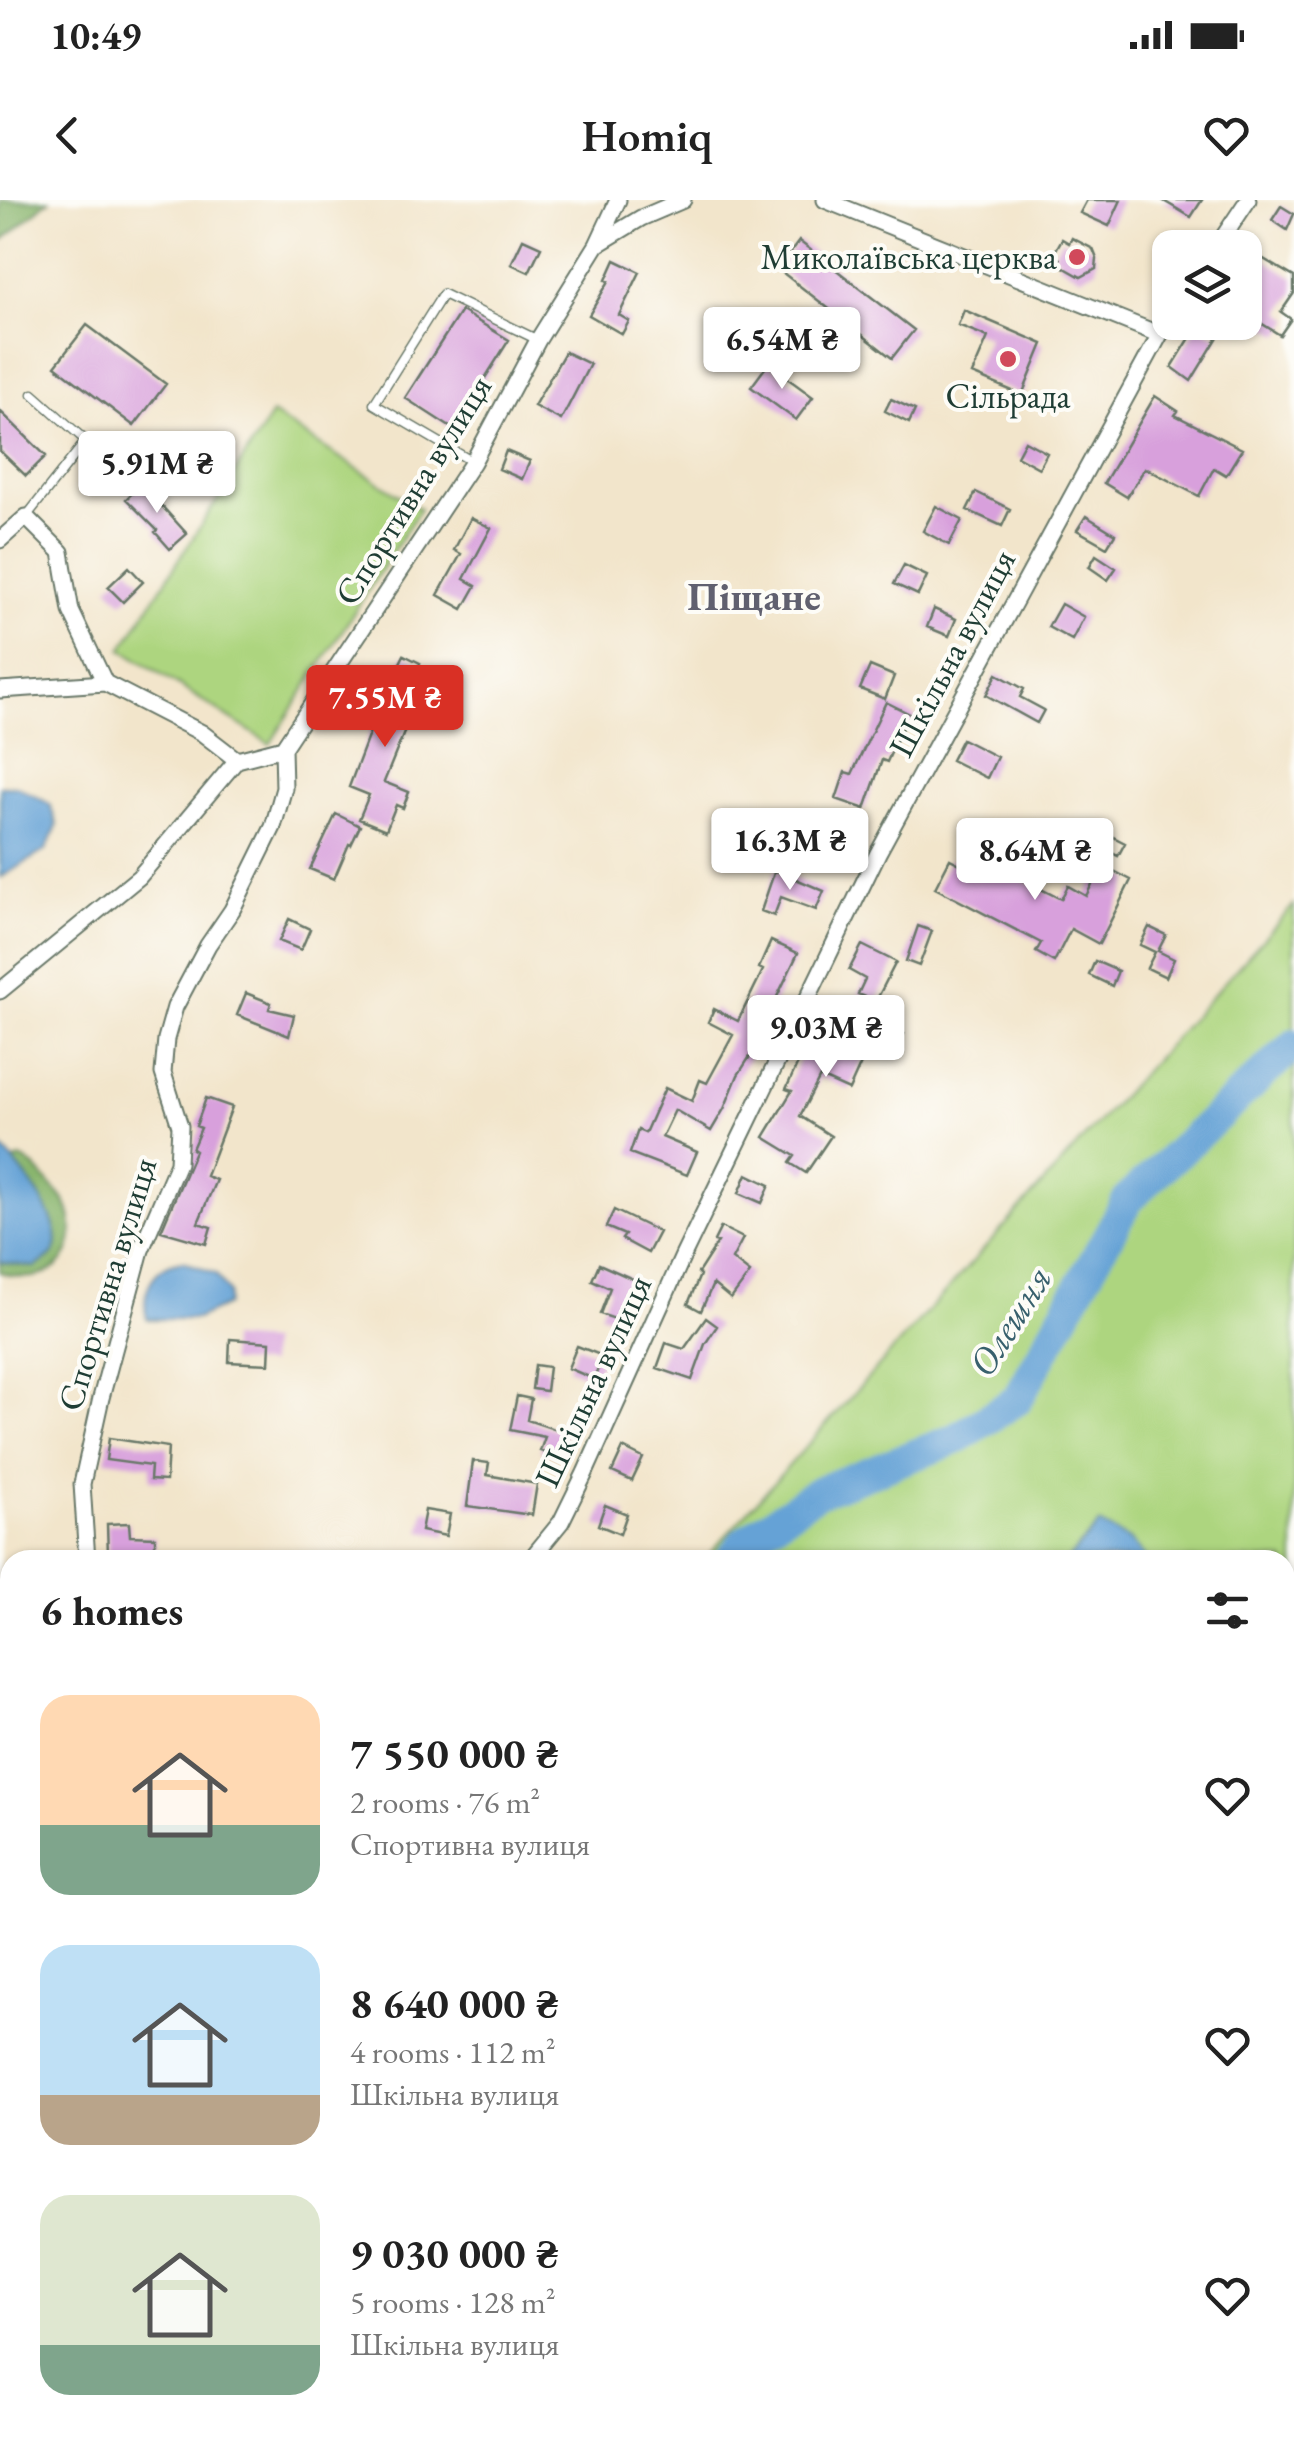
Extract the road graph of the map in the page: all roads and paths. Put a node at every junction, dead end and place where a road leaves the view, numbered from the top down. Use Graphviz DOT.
graph roads {
  1 [pos="618,200"];
  2 [pos="683,200"];
  3 [pos="825,200"];
  4 [pos="1248,200"];
  5 [pos="1228,230"];
  6 [pos="596,245"];
  7 [pos="1152,332"];
  8 [pos="538,340"];
  9 [pos="1155,340"];
  10 [pos="33,394"];
  11 [pos="473,462"];
  12 [pos="26,517"];
  13 [pos="0,540"];
  14 [pos="105,683"];
  15 [pos="0,690"];
  16 [pos="283,748"];
  17 [pos="237,760"];
  18 [pos="0,991"];
  19 [pos="85,1550"];
  20 [pos="538,1550"];
  1 -- 6 [label="street, Спортивна вулиця"];
  2 -- 6 [label="street"];
  3 -- 7 [label="street"];
  4 -- 5 [label="street"];
  6 -- 8 [label="street, Спортивна вулиця"];
  8 -- 11 [label="street, Спортивна вулиця"];
  8 -- 11 [label="lane"];
  9 -- 20 [label="street, Шкільна вулиця"];
  10 -- 12 [label="lane"];
  11 -- 16 [label="street, Спортивна вулиця"];
  12 -- 13 [label="street"];
  12 -- 14 [label="street"];
  14 -- 15 [label="street"];
  14 -- 17 [label="street"];
  16 -- 17 [label="street"];
  16 -- 19 [label="street, Спортивна вулиця"];
  17 -- 18 [label="street"];
}
